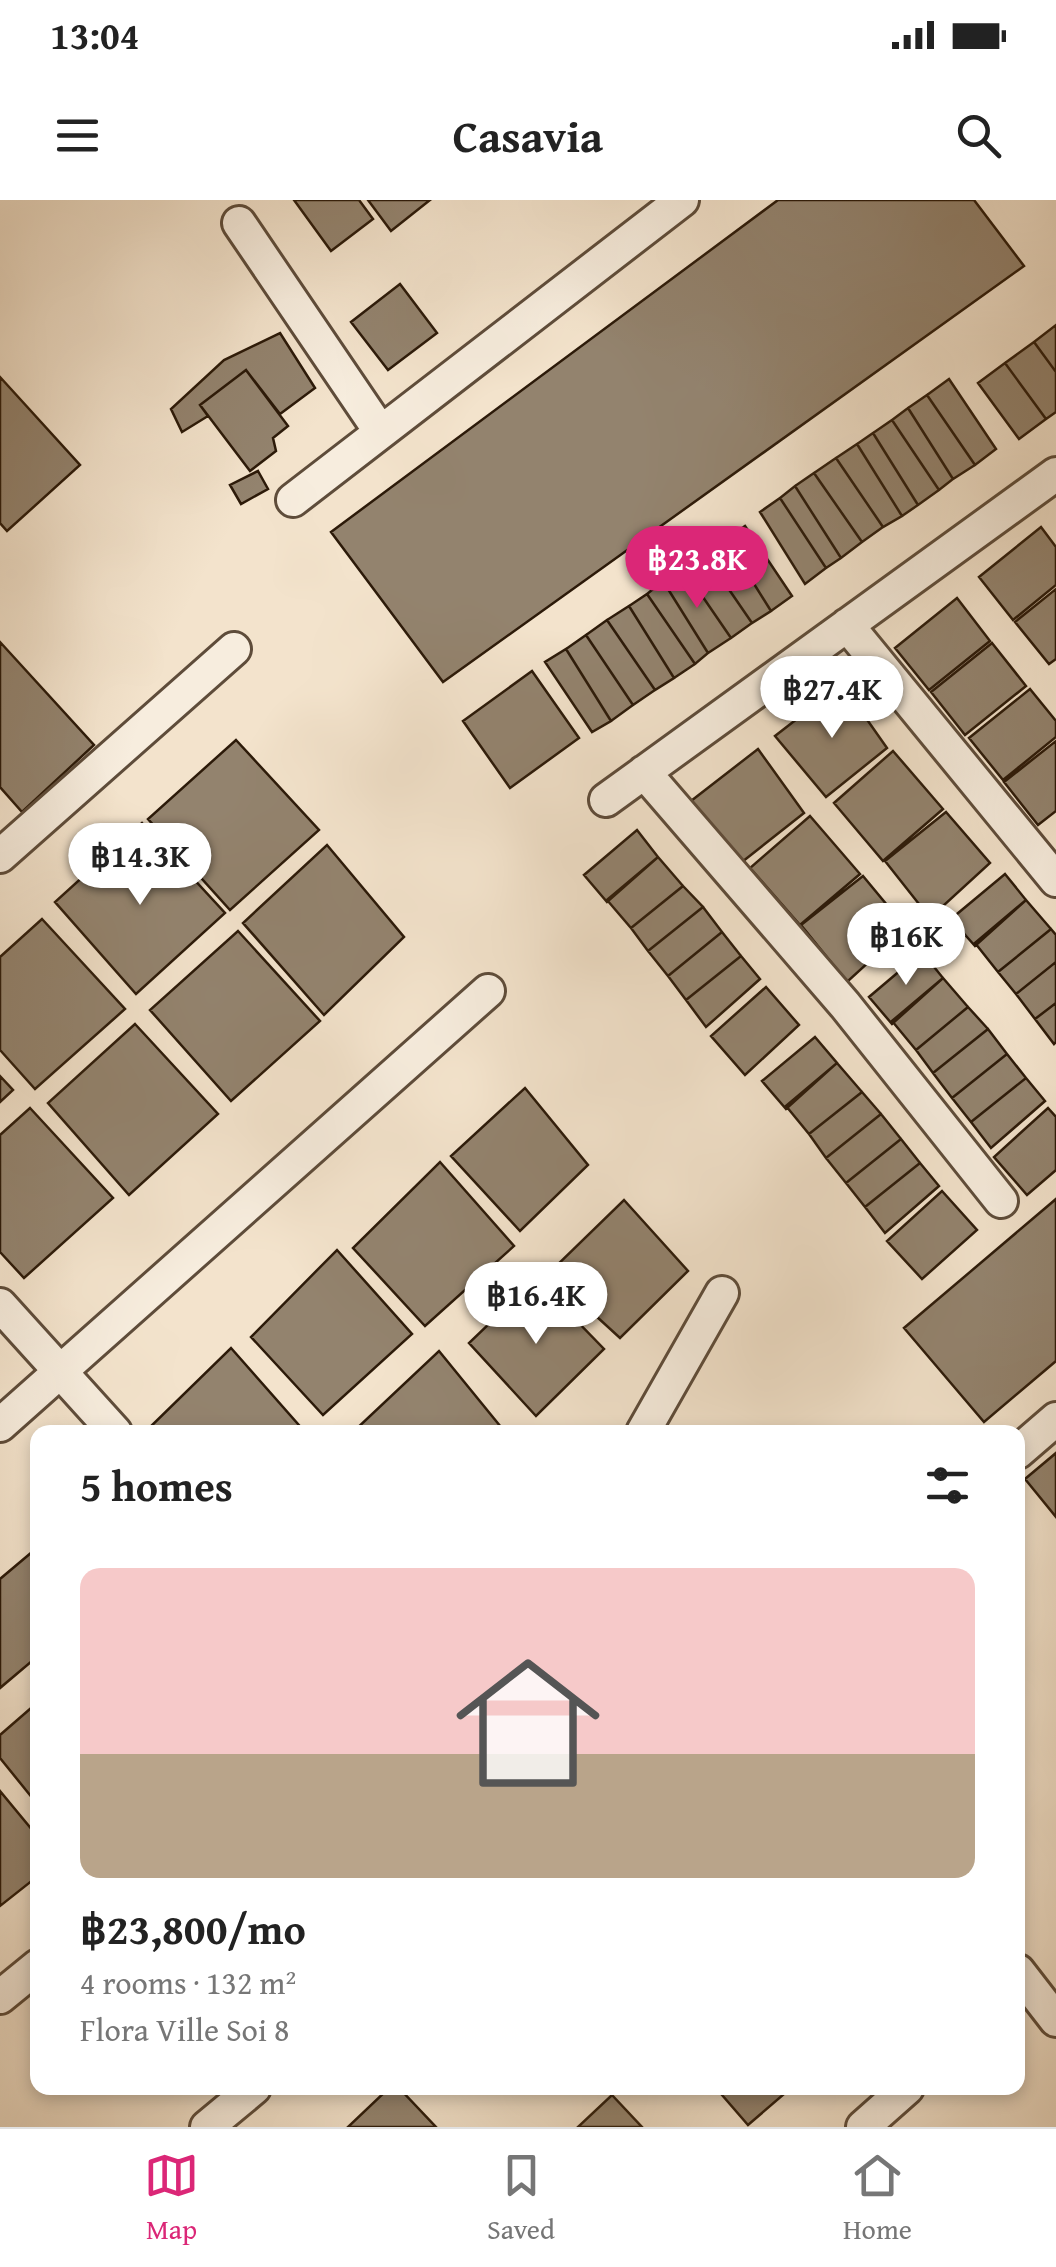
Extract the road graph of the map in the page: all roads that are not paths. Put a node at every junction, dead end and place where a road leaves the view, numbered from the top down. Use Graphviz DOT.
graph roads {
  1 [pos="682,200"];
  2 [pos="239,223"];
  3 [pos="380,431"];
  4 [pos="1053,481"];
  5 [pos="293,500"];
  6 [pos="847,625"];
  7 [pos="234,649"];
  8 [pos="644,772"];
  9 [pos="606,800"];
  10 [pos="0,856"];
  11 [pos="1056,880"];
  12 [pos="488,991"];
  13 [pos="1001,1201"];
  14 [pos="722,1293"];
  15 [pos="0,1306"];
  16 [pos="60,1370"];
  17 [pos="1056,1419"];
  18 [pos="0,1425"];
  19 [pos="109,1425"];
  20 [pos="647,1425"];
  21 [pos="1025,1446"];
  22 [pos="30,1973"];
  23 [pos="1025,1986"];
  24 [pos="0,1997"];
  25 [pos="1056,2020"];
  26 [pos="246,2095"];
  27 [pos="899,2095"];
  28 [pos="207,2127"];
  29 [pos="863,2127"];
  1 -- 3 [label="street"];
  2 -- 3 [label="street"];
  3 -- 5 [label="street"];
  4 -- 6 [label="street"];
  6 -- 8 [label="street"];
  6 -- 11 [label="street"];
  7 -- 10 [label="street"];
  8 -- 9 [label="street"];
  8 -- 13 [label="street"];
  12 -- 16 [label="street"];
  14 -- 20 [label="street"];
  15 -- 16 [label="street"];
  16 -- 18 [label="street"];
  16 -- 19 [label="street"];
  17 -- 21 [label="street"];
  22 -- 24 [label="street"];
  23 -- 25 [label="street"];
  26 -- 28 [label="street"];
  27 -- 29 [label="street"];
}
